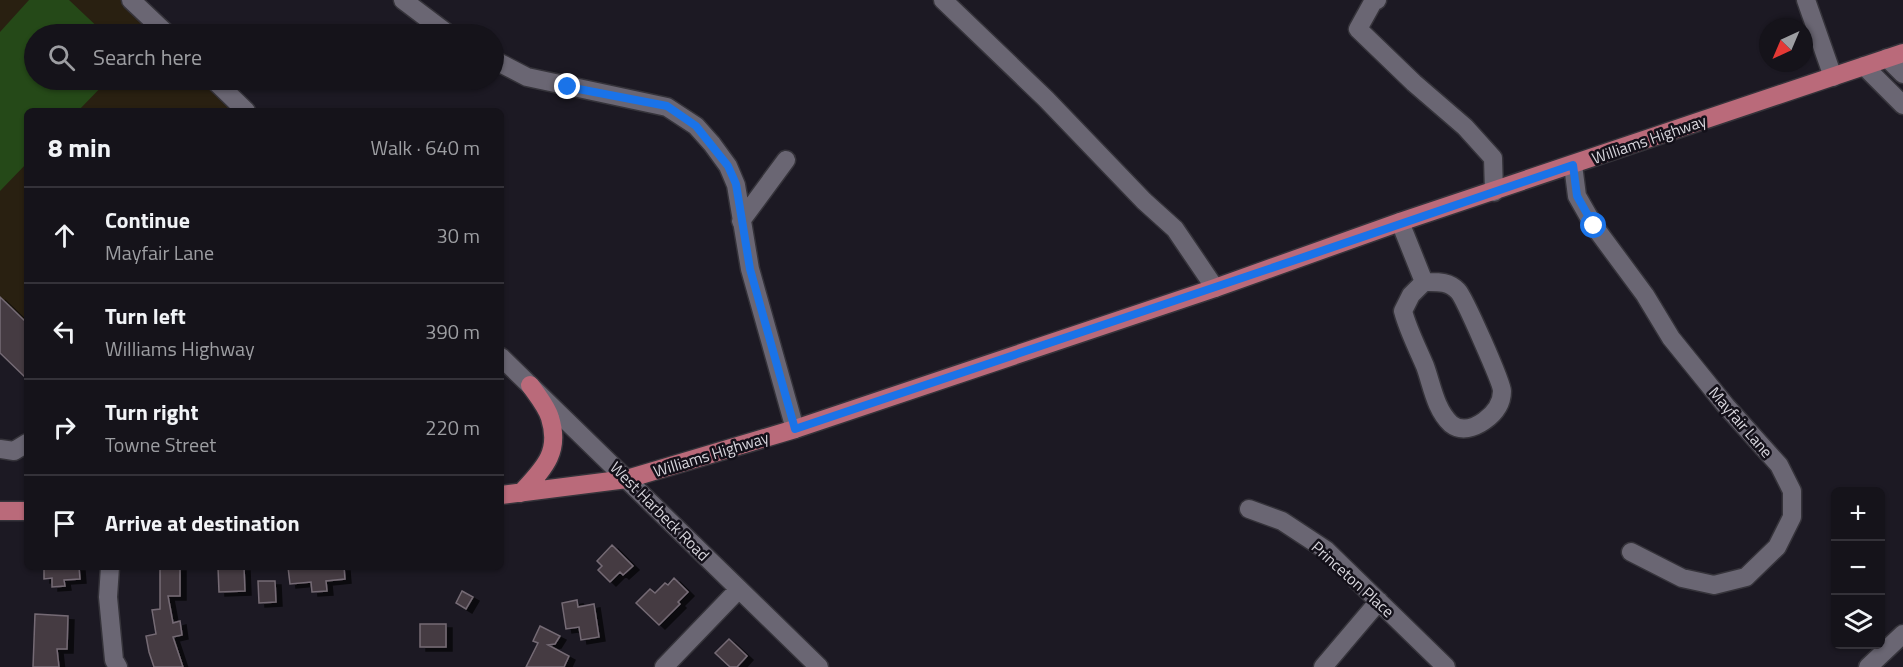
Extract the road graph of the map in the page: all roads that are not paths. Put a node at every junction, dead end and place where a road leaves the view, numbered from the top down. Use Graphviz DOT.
graph roads {
  1 [pos="403,0"];
  2 [pos="943,0"];
  3 [pos="1377,0"];
  4 [pos="1806,0"];
  5 [pos="136,2"];
  6 [pos="157,24"];
  7 [pos="435,24"];
  8 [pos="1895,56"];
  9 [pos="504,65"];
  10 [pos="1864,66"];
  11 [pos="1903,74"];
  12 [pos="1833,77"];
  13 [pos="224,90"];
  14 [pos="1903,105"];
  15 [pos="243,108"];
  16 [pos="786,160"];
  17 [pos="1573,165"];
  18 [pos="1494,192"];
  19 [pos="741,221"];
  20 [pos="1400,222"];
  21 [pos="1424,282"];
  22 [pos="1215,288"];
  23 [pos="504,360"];
  24 [pos="530,385"];
  25 [pos="795,429"];
  26 [pos="24,445"];
  27 [pos="0,449"];
  28 [pos="627,478"];
  29 [pos="521,493"];
  30 [pos="504,495"];
  31 [pos="1249,509"];
  32 [pos="0,511"];
  33 [pos="24,511"];
  34 [pos="1631,552"];
  35 [pos="110,570"];
  36 [pos="739,589"];
  37 [pos="1379,602"];
  38 [pos="1903,634"];
  39 [pos="118,667"];
  40 [pos="664,667"];
  41 [pos="819,667"];
  42 [pos="1323,667"];
  43 [pos="1446,667"];
  44 [pos="1868,667"];
  1 -- 7 [label="street"];
  2 -- 22 [label="street"];
  3 -- 18 [label="street"];
  4 -- 12 [label="street"];
  5 -- 6 [label="street"];
  8 -- 10 [label="main road, Williams Highway"];
  8 -- 11 [label="street"];
  9 -- 19 [label="street"];
  10 -- 12 [label="main road, Williams Highway"];
  10 -- 14 [label="street"];
  12 -- 17 [label="main road, Williams Highway"];
  13 -- 15 [label="street"];
  16 -- 19 [label="street"];
  17 -- 18 [label="main road, Williams Highway"];
  17 -- 34 [label="street, Mayfair Lane"];
  18 -- 20 [label="main road, Williams Highway"];
  19 -- 25 [label="street"];
  20 -- 21 [label="street"];
  20 -- 22 [label="main road, Williams Highway"];
  21 -- 21 [label="street"];
  22 -- 25 [label="main road, Williams Highway"];
  23 -- 24 [label="street, West Harbeck Road"];
  24 -- 28 [label="street, West Harbeck Road"];
  24 -- 29 [label="main road"];
  25 -- 28 [label="main road, Williams Highway"];
  26 -- 27 [label="street"];
  28 -- 29 [label="main road, Williams Highway"];
  28 -- 36 [label="street, West Harbeck Road"];
  29 -- 30 [label="main road, Williams Highway"];
  31 -- 37 [label="street, Princeton Place"];
  32 -- 33 [label="main road"];
  35 -- 39 [label="street"];
  36 -- 40 [label="street"];
  36 -- 41 [label="street, West Harbeck Road"];
  37 -- 42 [label="street"];
  37 -- 43 [label="street, Princeton Place"];
  38 -- 44 [label="street"];
}
